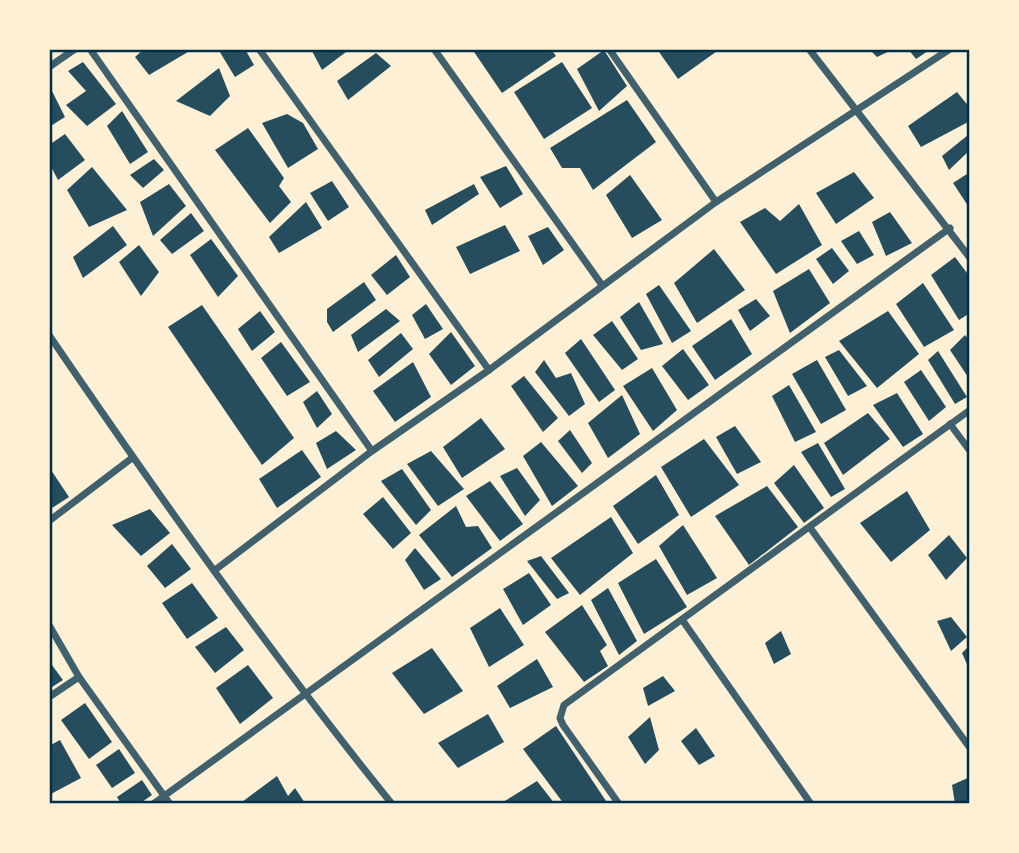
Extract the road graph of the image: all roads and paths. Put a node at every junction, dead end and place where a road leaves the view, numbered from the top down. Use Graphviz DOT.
graph roads {
  1 [pos="75,49"];
  2 [pos="90,49"];
  3 [pos="258,49"];
  4 [pos="434,49"];
  5 [pos="608,49"];
  6 [pos="809,49"];
  7 [pos="946,50"];
  8 [pos="49,67"];
  9 [pos="854,109"];
  10 [pos="716,202"];
  11 [pos="950,228"];
  12 [pos="970,258"];
  13 [pos="602,285"];
  14 [pos="49,334"];
  15 [pos="489,370"];
  16 [pos="970,410"];
  17 [pos="950,424"];
  18 [pos="372,451"];
  19 [pos="970,451"];
  20 [pos="132,458"];
  21 [pos="49,521"];
  22 [pos="811,528"];
  23 [pos="215,570"];
  24 [pos="682,621"];
  25 [pos="49,625"];
  26 [pos="79,677"];
  27 [pos="303,693"];
  28 [pos="49,697"];
  29 [pos="970,748"];
  30 [pos="164,796"];
  31 [pos="153,804"];
  32 [pos="170,804"];
  33 [pos="393,804"];
  34 [pos="619,804"];
  35 [pos="811,804"];
  1 -- 8 [label="street"];
  2 -- 18 [label="street"];
  3 -- 15 [label="street"];
  4 -- 13 [label="street"];
  5 -- 10 [label="street"];
  6 -- 9 [label="street"];
  7 -- 9 [label="street"];
  9 -- 10 [label="street"];
  9 -- 11 [label="street"];
  10 -- 13 [label="street"];
  11 -- 12 [label="street"];
  11 -- 27 [label="street"];
  13 -- 15 [label="street"];
  14 -- 20 [label="street"];
  15 -- 18 [label="street"];
  16 -- 17 [label="street"];
  17 -- 19 [label="street"];
  17 -- 22 [label="street"];
  18 -- 23 [label="street"];
  20 -- 21 [label="street"];
  20 -- 23 [label="street"];
  22 -- 24 [label="street"];
  22 -- 29 [label="street"];
  23 -- 27 [label="street"];
  24 -- 34 [label="street"];
  24 -- 35 [label="street"];
  25 -- 26 [label="street"];
  26 -- 28 [label="street"];
  26 -- 30 [label="street"];
  27 -- 30 [label="street"];
  27 -- 33 [label="street"];
  30 -- 31 [label="street"];
  30 -- 32 [label="street"];
}
